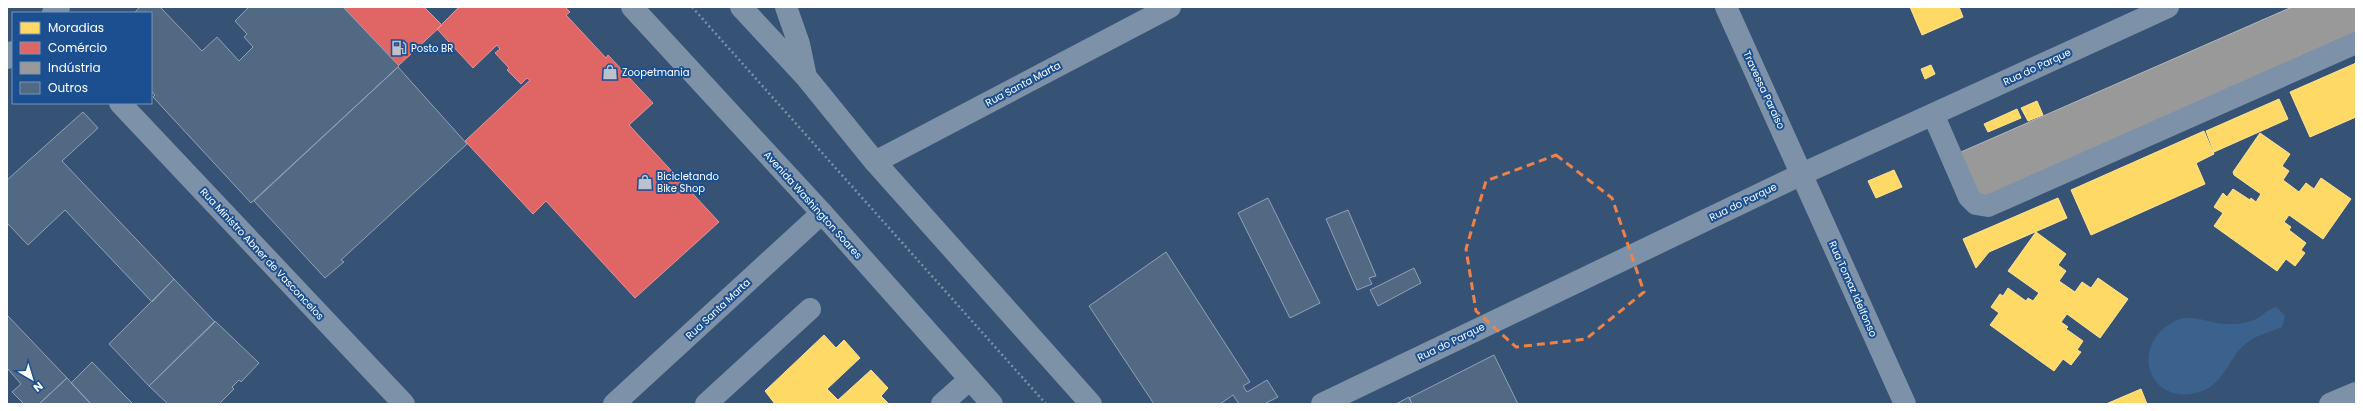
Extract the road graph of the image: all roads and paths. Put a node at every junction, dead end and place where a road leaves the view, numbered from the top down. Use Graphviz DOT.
graph roads {
  1 [pos="632,7"];
  2 [pos="692,7"];
  3 [pos="741,7"];
  4 [pos="786,7"];
  5 [pos="1170,7"];
  6 [pos="1726,7"];
  7 [pos="2168,7"];
  8 [pos="2356,43"];
  9 [pos="806,77"];
  10 [pos="121,104"];
  11 [pos="1933,114"];
  12 [pos="875,162"];
  13 [pos="1802,174"];
  14 [pos="822,213"];
  15 [pos="810,309"];
  16 [pos="969,380"];
  17 [pos="2356,393"];
  18 [pos="404,404"];
  19 [pos="614,404"];
  20 [pos="706,404"];
  21 [pos="942,404"];
  22 [pos="992,404"];
  23 [pos="1046,404"];
  24 [pos="1091,404"];
  25 [pos="1322,404"];
  26 [pos="1905,404"];
  27 [pos="2330,404"];
  1 -- 14 [label="highway, Avenida Washington Soares"];
  2 -- 23 [label="path"];
  3 -- 9 [label="highway"];
  4 -- 9 [label="highway"];
  5 -- 12 [label="street, Rua Santa Marta"];
  6 -- 13 [label="street, Travessa Paraíso"];
  7 -- 11 [label="street, Rua do Parque"];
  8 -- 11 [label="street"];
  9 -- 12 [label="highway"];
  10 -- 18 [label="street, Rua Ministro Abner de Vasconcelos"];
  11 -- 13 [label="street, Rua do Parque"];
  12 -- 24 [label="highway"];
  13 -- 25 [label="street, Rua do Parque"];
  13 -- 26 [label="street, Rua Tomaz Idelfonso"];
  14 -- 16 [label="highway, Avenida Washington Soares"];
  14 -- 19 [label="street, Rua Santa Marta"];
  15 -- 20 [label="street"];
  16 -- 21 [label="street"];
  16 -- 22 [label="highway, Avenida Washington Soares"];
  17 -- 27 [label="street"];
}
